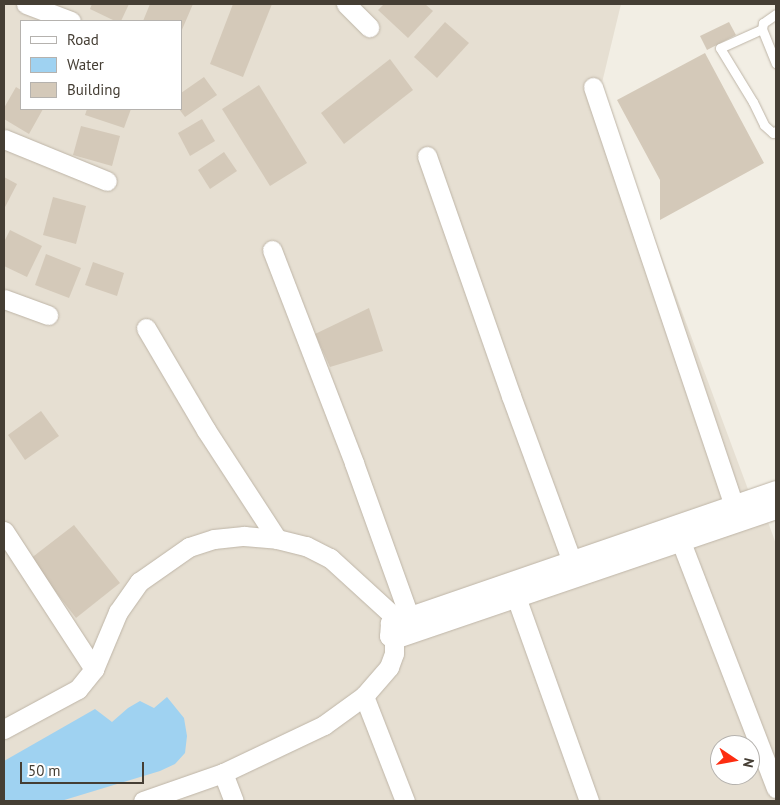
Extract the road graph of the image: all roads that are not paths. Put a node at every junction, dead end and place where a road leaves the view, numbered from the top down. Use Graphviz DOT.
graph roads {
  1 [pos="26,4"];
  2 [pos="346,4"];
  3 [pos="776,14"];
  4 [pos="68,20"];
  5 [pos="369,27"];
  6 [pos="762,29"];
  7 [pos="776,63"];
  8 [pos="593,87"];
  9 [pos="776,131"];
  10 [pos="4,139"];
  11 [pos="426,156"];
  12 [pos="107,181"];
  13 [pos="272,250"];
  14 [pos="4,299"];
  15 [pos="48,315"];
  16 [pos="146,328"];
  17 [pos="776,490"];
  18 [pos="734,505"];
  19 [pos="776,509"];
  20 [pos="4,530"];
  21 [pos="277,539"];
  22 [pos="681,542"];
  23 [pos="572,562"];
  24 [pos="516,598"];
  25 [pos="404,618"];
  26 [pos="394,639"];
  27 [pos="94,669"];
  28 [pos="364,696"];
  29 [pos="4,729"];
  30 [pos="224,773"];
  31 [pos="776,788"];
  32 [pos="143,801"];
  33 [pos="234,801"];
  34 [pos="405,801"];
  35 [pos="589,801"];
  1 -- 4 [label="street"];
  2 -- 5 [label="street"];
  3 -- 6 [label="lane"];
  6 -- 7 [label="lane"];
  6 -- 9 [label="lane"];
  8 -- 18 [label="street"];
  10 -- 12 [label="street"];
  11 -- 23 [label="street"];
  13 -- 25 [label="street"];
  14 -- 15 [label="street"];
  16 -- 21 [label="street"];
  17 -- 18 [label="street"];
  18 -- 23 [label="street"];
  19 -- 22 [label="street"];
  20 -- 27 [label="street"];
  21 -- 25 [label="street"];
  21 -- 27 [label="street"];
  22 -- 24 [label="street"];
  22 -- 31 [label="street"];
  23 -- 25 [label="street"];
  24 -- 26 [label="street"];
  24 -- 35 [label="street"];
  25 -- 26 [label="street"];
  26 -- 28 [label="street"];
  27 -- 29 [label="street"];
  28 -- 30 [label="street"];
  28 -- 34 [label="street"];
  30 -- 32 [label="street"];
  30 -- 33 [label="street"];
}
